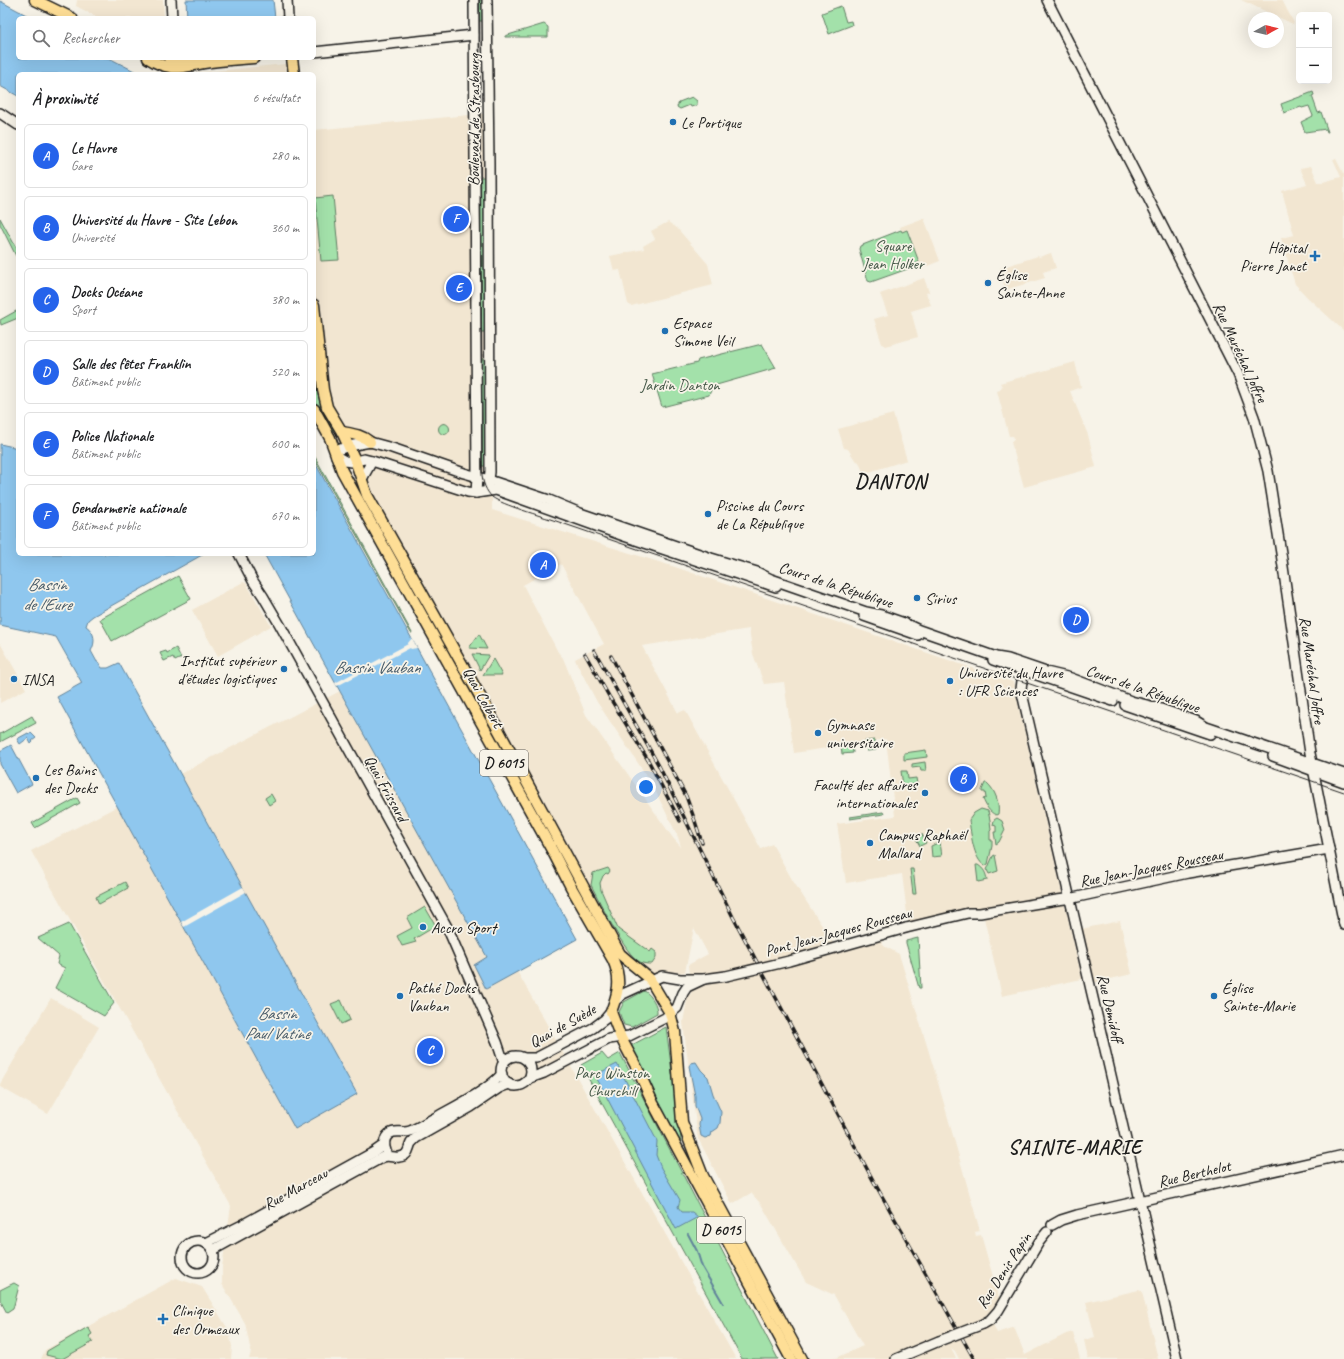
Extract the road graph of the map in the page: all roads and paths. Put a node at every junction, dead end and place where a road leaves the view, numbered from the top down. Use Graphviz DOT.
graph roads {
  1 [pos="35,0"];
  2 [pos="171,0"];
  3 [pos="287,0"];
  4 [pos="474,0"];
  5 [pos="487,0"];
  6 [pos="1047,0"];
  7 [pos="68,16"];
  8 [pos="172,16"];
  9 [pos="288,16"];
  10 [pos="474,35"];
  11 [pos="316,52"];
  12 [pos="151,60"];
  13 [pos="232,60"];
  14 [pos="292,60"];
  15 [pos="171,63"];
  16 [pos="294,72"];
  17 [pos="0,113"];
  18 [pos="16,124"];
  19 [pos="316,324"];
  20 [pos="316,413"];
  21 [pos="342,432"];
  22 [pos="370,442"];
  23 [pos="348,446"];
  24 [pos="336,454"];
  25 [pos="355,460"];
  26 [pos="372,461"];
  27 [pos="477,472"];
  28 [pos="362,479"];
  29 [pos="489,480"];
  30 [pos="487,491"];
  31 [pos="476,493"];
  32 [pos="240,556"];
  33 [pos="451,644"];
  34 [pos="448,663"];
  35 [pos="1023,667"];
  36 [pos="1313,767"];
  37 [pos="1344,774"];
  38 [pos="1344,782"];
  39 [pos="1328,849"];
  40 [pos="1070,899"];
  41 [pos="980,913"];
  42 [pos="1344,925"];
  43 [pos="704,979"];
  44 [pos="651,980"];
  45 [pos="616,1000"];
  46 [pos="674,1010"];
  47 [pos="611,1012"];
  48 [pos="621,1038"];
  49 [pos="497,1042"];
  50 [pos="514,1056"];
  51 [pos="524,1058"];
  52 [pos="504,1063"];
  53 [pos="502,1074"];
  54 [pos="530,1078"];
  55 [pos="509,1084"];
  56 [pos="404,1133"];
  57 [pos="384,1145"];
  58 [pos="410,1145"];
  59 [pos="1344,1155"];
  60 [pos="393,1157"];
  61 [pos="1140,1201"];
  62 [pos="1049,1228"];
  63 [pos="206,1242"];
  64 [pos="213,1250"];
  65 [pos="791,1359"];
  66 [pos="802,1359"];
  67 [pos="896,1359"];
  68 [pos="1177,1359"];
  1 -- 7 [label="main road"];
  2 -- 8 [label="main road"];
  3 -- 9 [label="main road"];
  4 -- 10 [label="main road, Boulevard de Strasbourg"];
  5 -- 29 [label="main road, Boulevard de Strasbourg"];
  6 -- 36 [label="main road, Rue Maréchal Joffre"];
  10 -- 11 [label="main road"];
  10 -- 27 [label="main road, Boulevard de Strasbourg"];
  12 -- 15 [label="main road"];
  13 -- 15 [label="main road"];
  14 -- 16 [label="main road"];
  17 -- 18 [label="main road"];
  19 -- 21 [label="main road, Quai Colbert"];
  20 -- 24 [label="main road, Quai Colbert"];
  21 -- 22 [label="main road"];
  21 -- 23 [label="main road, Quai Colbert"];
  22 -- 23 [label="main road"];
  22 -- 27 [label="main road, Cours de la République"];
  23 -- 24 [label="main road"];
  23 -- 25 [label="main road, Quai Colbert"];
  24 -- 25 [label="main road"];
  24 -- 34 [label="main road, Quai Colbert"];
  25 -- 26 [label="main road"];
  25 -- 28 [label="main road, Quai Colbert"];
  26 -- 28 [label="main road"];
  26 -- 31 [label="main road"];
  27 -- 29 [label="main road, Cours de la République"];
  27 -- 31 [label="main road, Boulevard de Strasbourg"];
  28 -- 33 [label="main road, Quai Colbert"];
  29 -- 30 [label="main road, Boulevard de Strasbourg"];
  29 -- 35 [label="main road, Cours de la République"];
  30 -- 31 [label="main road, Cours de la République"];
  30 -- 35 [label="main road, Cours de la République"];
  32 -- 49 [label="main road, Quai Frissard"];
  33 -- 34 [label="main road"];
  33 -- 44 [label="main road, Quai Colbert / D 6015"];
  34 -- 45 [label="main road, Quai Colbert / D 6015"];
  35 -- 36 [label="main road, Cours de la République"];
  35 -- 40 [label="main road, Rue Demidoff"];
  36 -- 37 [label="main road, Cours de la République"];
  36 -- 38 [label="main road, Cours de la République"];
  36 -- 39 [label="main road, Rue Maréchal Joffre"];
  39 -- 40 [label="main road, Rue Jean-Jacques Rousseau"];
  39 -- 42 [label="main road, Rue Maréchal Joffre"];
  40 -- 41 [label="main road, Rue Jean-Jacques Rousseau"];
  40 -- 61 [label="main road, Rue Demidoff"];
  41 -- 43 [label="main road, Pont Jean-Jacques Rousseau, bridge"];
  43 -- 44 [label="main road, Pont Jean-Jacques Rousseau"];
  43 -- 46 [label="main road, Pont Jean-Jacques Rousseau"];
  44 -- 45 [label="main road"];
  44 -- 46 [label="main road, D 6015"];
  45 -- 47 [label="main road, Quai Colbert"];
  46 -- 48 [label="main road"];
  46 -- 66 [label="main road, D 6015"];
  47 -- 48 [label="main road, D 6015"];
  47 -- 51 [label="main road, Quai de Suède"];
  48 -- 54 [label="main road"];
  48 -- 65 [label="main road, D 6015"];
  49 -- 50 [label="main road, Quai Frissard"];
  49 -- 52 [label="main road, Quai Frissard"];
  50 -- 51 [label="main road"];
  50 -- 52 [label="main road"];
  51 -- 54 [label="main road"];
  52 -- 53 [label="main road"];
  53 -- 55 [label="main road"];
  53 -- 56 [label="main road, Rue Marceau"];
  54 -- 55 [label="main road"];
  55 -- 58 [label="main road, Rue Marceau"];
  56 -- 57 [label="main road, Rue Marceau"];
  56 -- 58 [label="main road"];
  57 -- 60 [label="main road"];
  57 -- 63 [label="main road, Rue Marceau"];
  58 -- 60 [label="main road, Rue Marceau"];
  59 -- 61 [label="main road, Rue Berthelot"];
  60 -- 64 [label="main road, Rue Marceau"];
  61 -- 62 [label="main road, Rue Berthelot"];
  61 -- 68 [label="main road, Rue Demidoff"];
  62 -- 67 [label="main road, Rue Denis Papin, bridge"];
  63 -- 64 [label="main road"];
  63 -- 64 [label="main road"];
}
